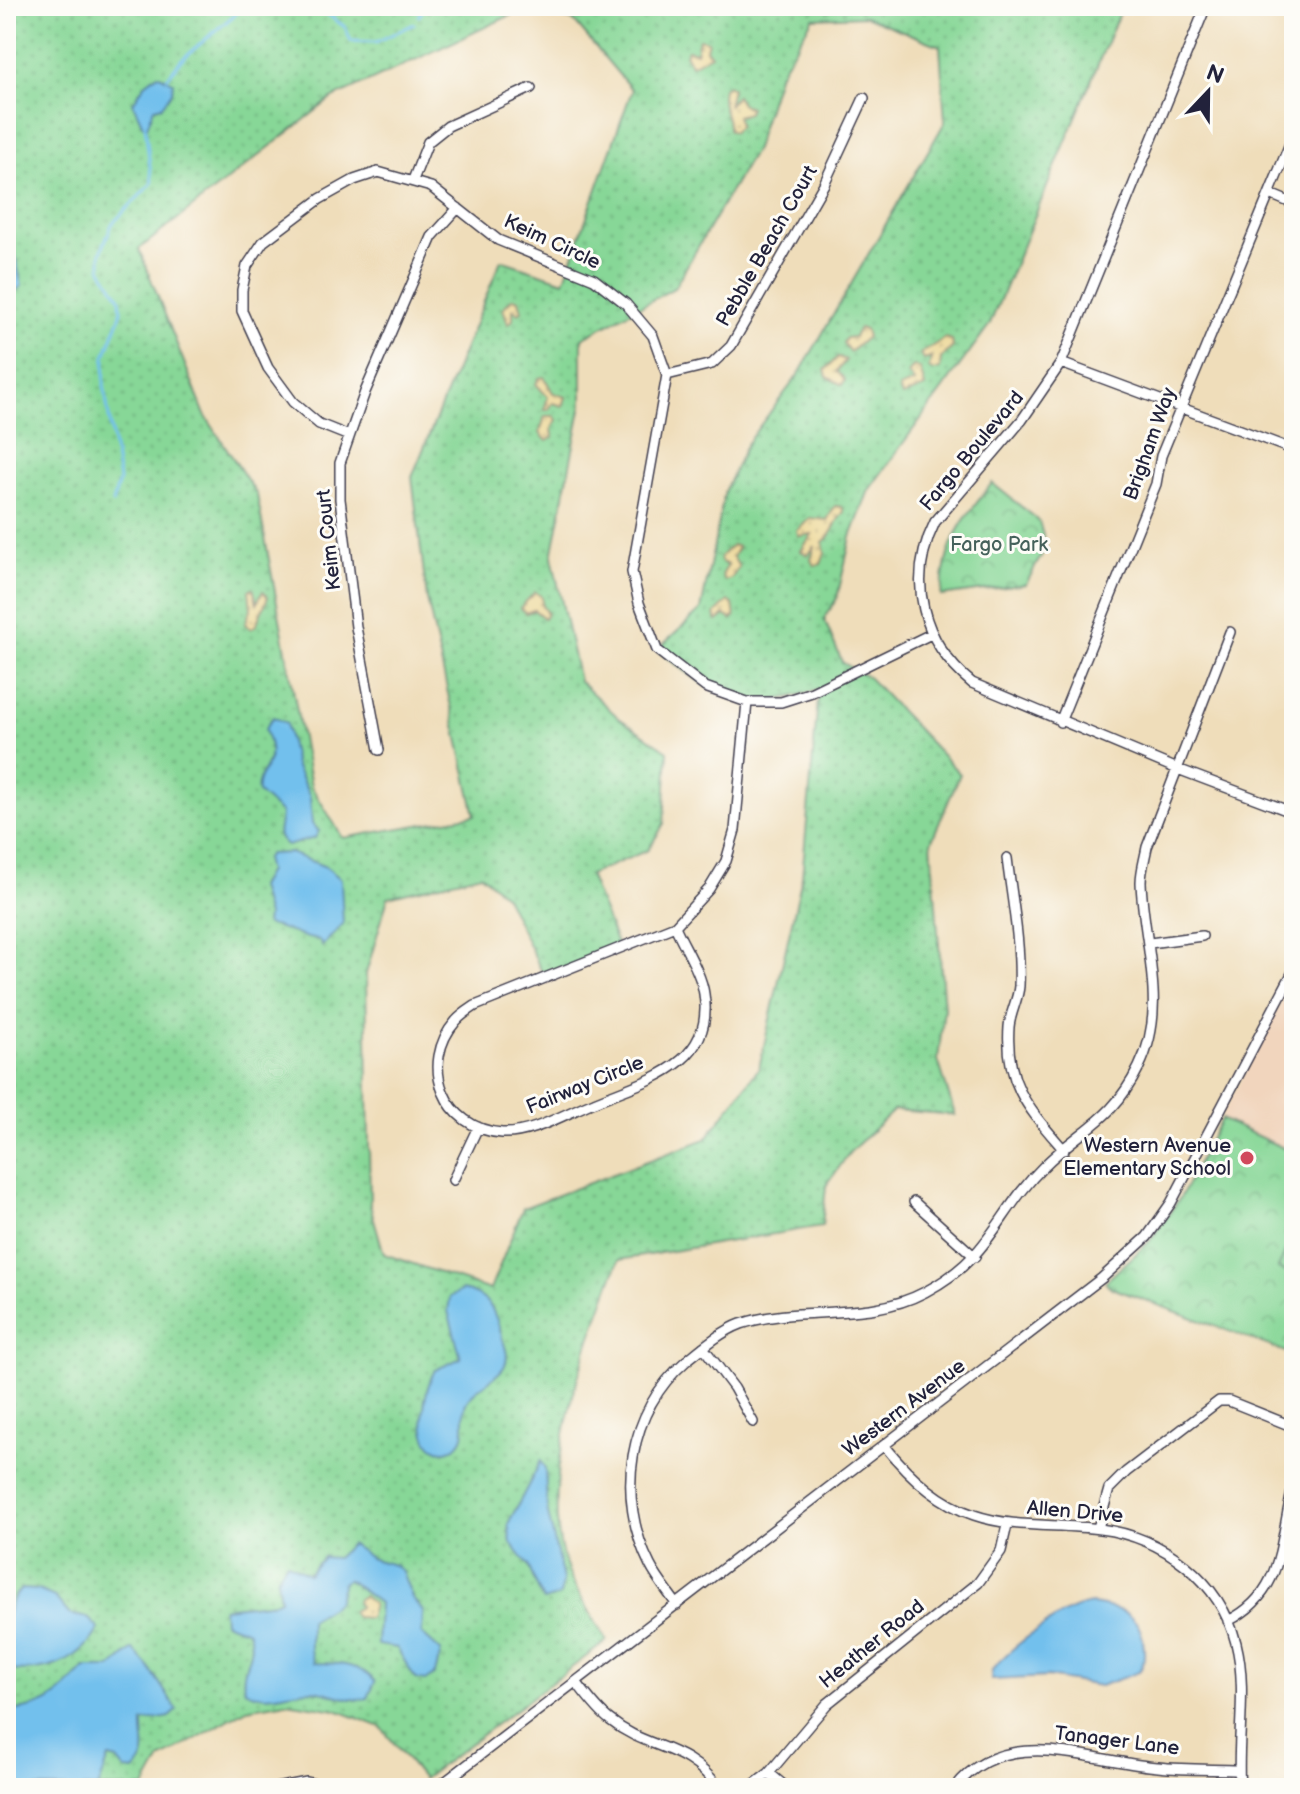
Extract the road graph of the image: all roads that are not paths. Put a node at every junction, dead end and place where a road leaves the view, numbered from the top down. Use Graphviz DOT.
graph roads {
  1 [pos="1206,6"];
  2 [pos="531,88"];
  3 [pos="864,98"];
  4 [pos="1294,134"];
  5 [pos="413,180"];
  6 [pos="1270,194"];
  7 [pos="1294,204"];
  8 [pos="458,208"];
  9 [pos="1061,363"];
  10 [pos="667,375"];
  11 [pos="1181,408"];
  12 [pos="349,436"];
  13 [pos="1294,450"];
  14 [pos="1230,632"];
  15 [pos="931,634"];
  16 [pos="747,702"];
  17 [pos="1060,722"];
  18 [pos="379,750"];
  19 [pos="1175,768"];
  20 [pos="1293,811"];
  21 [pos="1007,858"];
  22 [pos="675,926"];
  23 [pos="1202,936"];
  24 [pos="1150,943"];
  25 [pos="1294,970"];
  26 [pos="478,1127"];
  27 [pos="1064,1150"];
  28 [pos="453,1180"];
  29 [pos="914,1202"];
  30 [pos="975,1257"];
  31 [pos="703,1347"];
  32 [pos="753,1422"];
  33 [pos="1294,1427"];
  34 [pos="884,1445"];
  35 [pos="1294,1484"];
  36 [pos="1007,1525"];
  37 [pos="1098,1528"];
  38 [pos="677,1605"];
  39 [pos="1228,1621"];
  40 [pos="577,1683"];
  41 [pos="1238,1770"];
  42 [pos="769,1773"];
  43 [pos="276,1788"];
  44 [pos="330,1788"];
  45 [pos="437,1788"];
  46 [pos="719,1788"];
  47 [pos="749,1788"];
  48 [pos="787,1788"];
  49 [pos="955,1788"];
  50 [pos="1240,1788"];
  1 -- 9 [label="street, Fargo Boulevard"];
  2 -- 5 [label="street"];
  3 -- 10 [label="street, Pebble Beach Court"];
  4 -- 6 [label="street, Brigham Way"];
  5 -- 8 [label="street, Keim Circle"];
  5 -- 12 [label="street, Keim Circle"];
  6 -- 7 [label="street"];
  6 -- 11 [label="street, Brigham Way"];
  8 -- 10 [label="street, Keim Circle"];
  8 -- 12 [label="street, Keim Court"];
  9 -- 11 [label="street"];
  9 -- 15 [label="street, Fargo Boulevard"];
  10 -- 16 [label="street, Keim Circle"];
  11 -- 13 [label="street"];
  11 -- 17 [label="street, Brigham Way"];
  12 -- 18 [label="street, Keim Court"];
  14 -- 19 [label="street"];
  15 -- 16 [label="street, Keim Circle"];
  15 -- 17 [label="street, Fargo Boulevard"];
  16 -- 22 [label="street"];
  17 -- 19 [label="street, Fargo Boulevard"];
  19 -- 20 [label="street, Fargo Boulevard"];
  19 -- 24 [label="street"];
  21 -- 27 [label="street"];
  22 -- 26 [label="street, Fairway Circle"];
  22 -- 26 [label="street"];
  23 -- 24 [label="street"];
  24 -- 27 [label="street"];
  25 -- 34 [label="street, Western Avenue"];
  26 -- 28 [label="street"];
  27 -- 30 [label="street"];
  29 -- 30 [label="street"];
  30 -- 31 [label="street"];
  31 -- 32 [label="street"];
  31 -- 38 [label="street"];
  33 -- 37 [label="street"];
  34 -- 36 [label="street, Allen Drive"];
  34 -- 38 [label="street, Western Avenue"];
  35 -- 39 [label="street"];
  36 -- 37 [label="street, Allen Drive"];
  36 -- 42 [label="street, Heather Road"];
  37 -- 39 [label="street, Allen Drive"];
  38 -- 40 [label="street, Western Avenue"];
  39 -- 41 [label="street, Allen Drive"];
  40 -- 45 [label="street, Western Avenue"];
  40 -- 46 [label="street"];
  41 -- 49 [label="street, Tanager Lane"];
  41 -- 50 [label="street, Allen Drive"];
  42 -- 47 [label="street, Heather Road"];
  42 -- 48 [label="street"];
  43 -- 44 [label="street"];
}
